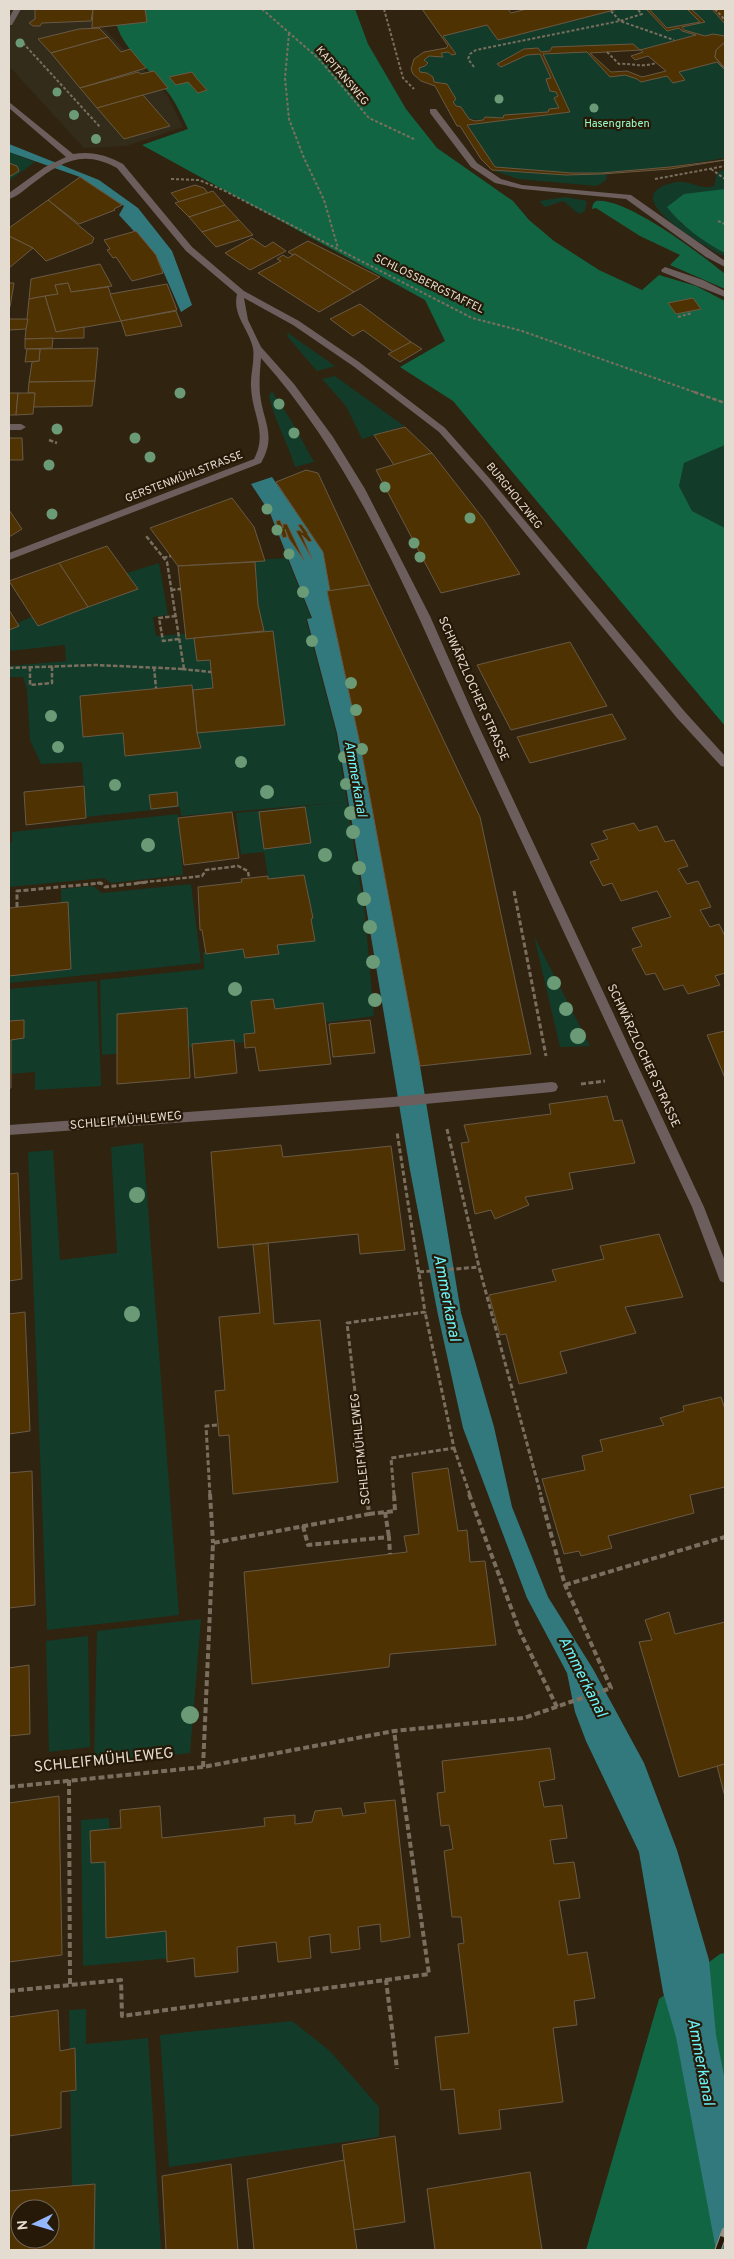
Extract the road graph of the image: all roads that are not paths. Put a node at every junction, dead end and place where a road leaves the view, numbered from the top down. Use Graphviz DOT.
graph roads {
  1 [pos="17,9"];
  2 [pos="9,22"];
  3 [pos="9,104"];
  4 [pos="432,111"];
  5 [pos="70,156"];
  6 [pos="9,197"];
  7 [pos="723,263"];
  8 [pos="665,270"];
  9 [pos="241,293"];
  10 [pos="725,294"];
  11 [pos="257,348"];
  12 [pos="9,427"];
  13 [pos="21,427"];
  14 [pos="9,557"];
  15 [pos="725,763"];
  16 [pos="552,1088"];
  17 [pos="9,1130"];
  18 [pos="725,1277"];
  1 -- 2 [label="street"];
  3 -- 5 [label="street"];
  4 -- 7 [label="street"];
  5 -- 6 [label="street"];
  5 -- 9 [label="street"];
  8 -- 10 [label="street"];
  9 -- 11 [label="street, SCHWÄRZLOCHER STRASSE"];
  9 -- 15 [label="street, BURGHOLZWEG"];
  11 -- 14 [label="street, GERSTENMÜHLSTRASSE"];
  11 -- 18 [label="street, SCHWÄRZLOCHER STRASSE"];
  12 -- 13 [label="street"];
  16 -- 17 [label="street, SCHLEIFMÜHLEWEG"];
}
